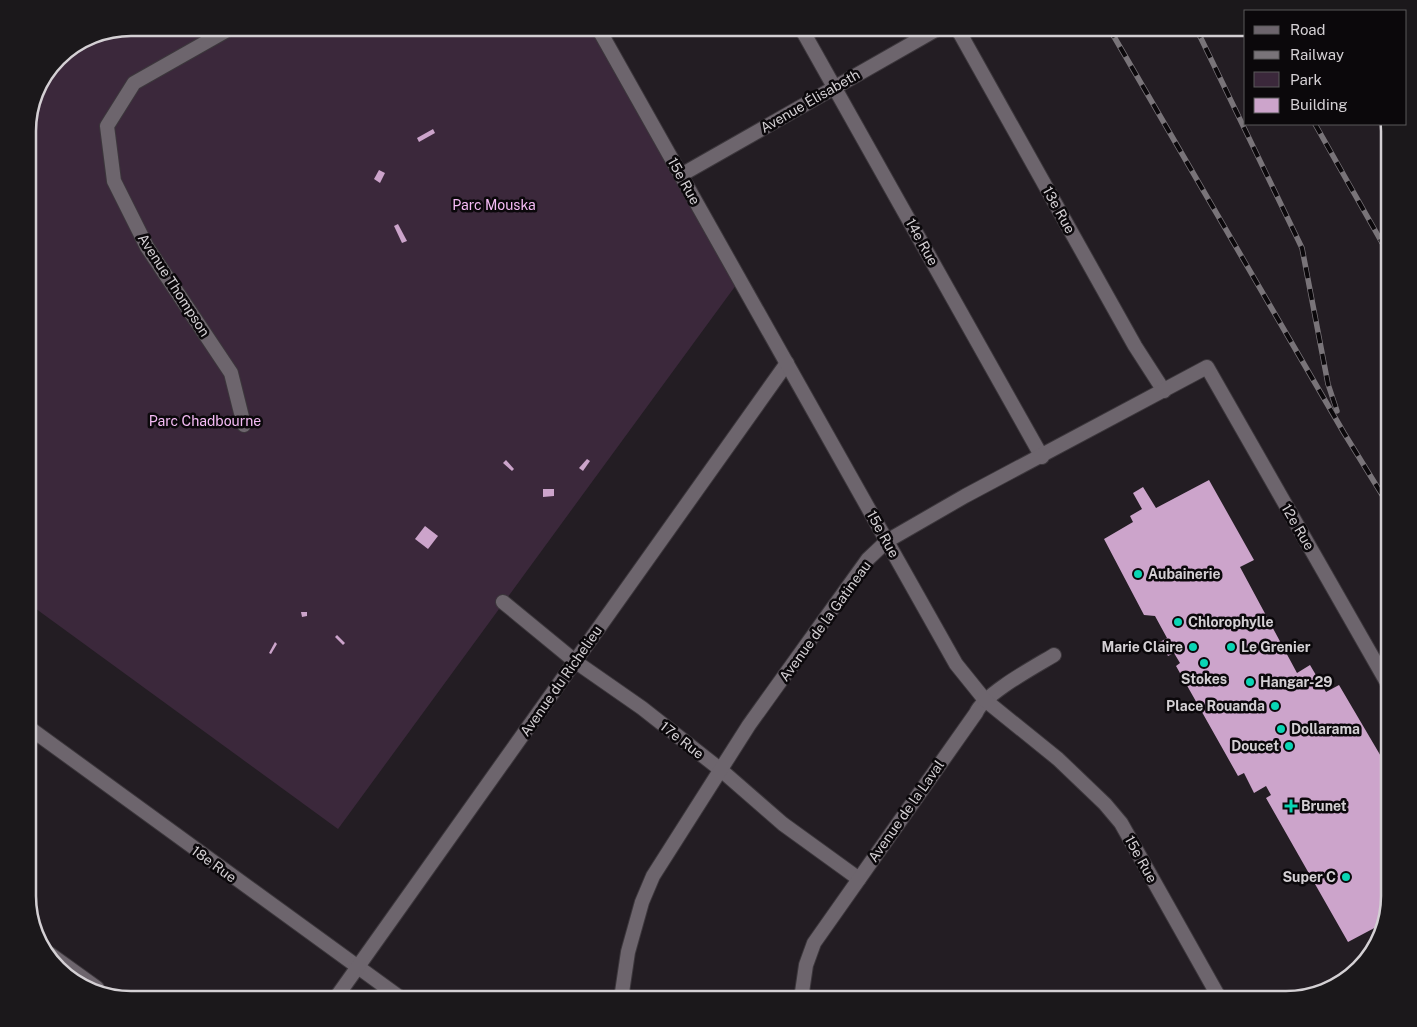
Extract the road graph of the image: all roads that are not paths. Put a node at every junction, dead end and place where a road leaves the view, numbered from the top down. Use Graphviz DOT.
graph roads {
  1 [pos="217,36"];
  2 [pos="603,36"];
  3 [pos="806,36"];
  4 [pos="917,36"];
  5 [pos="961,36"];
  6 [pos="835,87"];
  7 [pos="681,175"];
  8 [pos="787,363"];
  9 [pos="1207,367"];
  10 [pos="1164,391"];
  11 [pos="244,425"];
  12 [pos="1042,457"];
  13 [pos="887,541"];
  14 [pos="503,602"];
  15 [pos="1054,655"];
  16 [pos="576,662"];
  17 [pos="1381,670"];
  18 [pos="985,700"];
  19 [pos="36,737"];
  20 [pos="721,770"];
  21 [pos="859,879"];
  22 [pos="358,967"];
  23 [pos="341,991"];
  24 [pos="390,991"];
  25 [pos="622,991"];
  26 [pos="802,991"];
  27 [pos="1215,991"];
  1 -- 11 [label="street, Avenue Thompson"];
  2 -- 7 [label="street, 15e Rue"];
  3 -- 6 [label="street, 14e Rue"];
  4 -- 6 [label="street, Avenue Élisabeth"];
  5 -- 10 [label="street, 13e Rue"];
  6 -- 7 [label="street, Avenue Élisabeth"];
  6 -- 12 [label="street, 14e Rue"];
  7 -- 8 [label="street, 15e Rue"];
  8 -- 13 [label="street, 15e Rue"];
  8 -- 16 [label="street, Avenue du Richelieu"];
  9 -- 10 [label="street, Avenue de la Gatineau"];
  9 -- 17 [label="street, 12e Rue"];
  10 -- 12 [label="street, Avenue de la Gatineau"];
  12 -- 13 [label="street, Avenue de la Gatineau"];
  13 -- 18 [label="street, 15e Rue"];
  13 -- 20 [label="street, Avenue de la Gatineau"];
  14 -- 16 [label="street, 17e Rue"];
  15 -- 18 [label="street, Avenue de la Laval"];
  16 -- 20 [label="street, 17e Rue"];
  16 -- 22 [label="street, Avenue du Richelieu"];
  18 -- 21 [label="street, Avenue de la Laval"];
  18 -- 27 [label="street, 15e Rue"];
  19 -- 22 [label="street, 18e Rue"];
  20 -- 21 [label="street, 17e Rue"];
  20 -- 25 [label="street, Avenue de la Gatineau"];
  21 -- 26 [label="street, Avenue de la Laval"];
  22 -- 23 [label="street, Avenue du Richelieu"];
  22 -- 24 [label="street, 18e Rue"];
}
